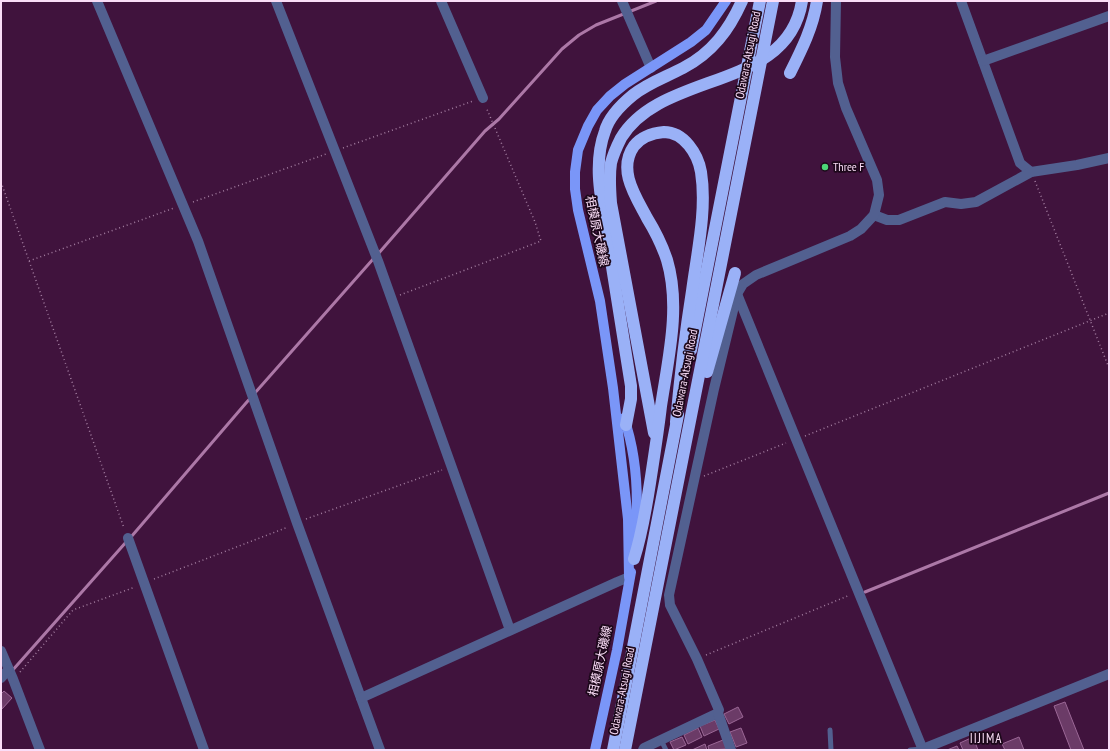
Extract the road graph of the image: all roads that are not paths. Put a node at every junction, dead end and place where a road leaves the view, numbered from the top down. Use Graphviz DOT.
graph roads {
  1 [pos="97,1"];
  2 [pos="276,1"];
  3 [pos="441,1"];
  4 [pos="622,1"];
  5 [pos="726,1"];
  6 [pos="742,1"];
  7 [pos="760,1"];
  8 [pos="773,1"];
  9 [pos="802,1"];
  10 [pos="817,1"];
  11 [pos="836,1"];
  12 [pos="961,1"];
  13 [pos="1109,16"];
  14 [pos="983,61"];
  15 [pos="651,68"];
  16 [pos="790,73"];
  17 [pos="482,98"];
  18 [pos="1109,158"];
  19 [pos="1031,172"];
  20 [pos="874,215"];
  21 [pos="735,273"];
  22 [pos="737,294"];
  23 [pos="613,388"];
  24 [pos="676,422"];
  25 [pos="690,424"];
  26 [pos="626,425"];
  27 [pos="655,454"];
  28 [pos="628,519"];
  29 [pos="129,540"];
  30 [pos="634,559"];
  31 [pos="629,578"];
  32 [pos="510,630"];
  33 [pos="1,651"];
  34 [pos="8,670"];
  35 [pos="1109,674"];
  36 [pos="1,678"];
  37 [pos="361,698"];
  38 [pos="718,713"];
  39 [pos="830,730"];
  40 [pos="661,740"];
  41 [pos="923,749"];
  42 [pos="40,750"];
  43 [pos="204,750"];
  44 [pos="380,750"];
  45 [pos="595,750"];
  46 [pos="613,750"];
  47 [pos="625,750"];
  48 [pos="642,750"];
  49 [pos="666,750"];
  50 [pos="730,750"];
  51 [pos="831,750"];
  52 [pos="910,750"];
  1 -- 37 [label="street"];
  2 -- 32 [label="street"];
  3 -- 17 [label="street"];
  4 -- 15 [label="street"];
  5 -- 15 [label="main road, 相模原大磯線"];
  6 -- 26 [label="highway"];
  7 -- 24 [label="highway, Odawara-Atsugi Road"];
  8 -- 25 [label="highway, Odawara-Atsugi Road"];
  9 -- 27 [label="highway"];
  10 -- 16 [label="highway"];
  11 -- 20 [label="street"];
  12 -- 14 [label="street"];
  13 -- 14 [label="street"];
  14 -- 19 [label="street"];
  15 -- 23 [label="main road, 相模原大磯線"];
  18 -- 19 [label="street"];
  19 -- 20 [label="street"];
  20 -- 22 [label="street"];
  21 -- 25 [label="highway"];
  22 -- 38 [label="street"];
  22 -- 41 [label="street"];
  23 -- 26 [label="main road, 相模原大磯線"];
  23 -- 28 [label="main road, 相模原大磯線"];
  24 -- 27 [label="highway"];
  24 -- 46 [label="highway, Odawara-Atsugi Road"];
  25 -- 47 [label="highway, Odawara-Atsugi Road"];
  26 -- 28 [label="main road"];
  26 -- 30 [label="main road, 相模原大磯線"];
  27 -- 30 [label="highway"];
  28 -- 31 [label="main road, 相模原大磯線"];
  29 -- 43 [label="street"];
  30 -- 31 [label="main road, 相模原大磯線"];
  31 -- 32 [label="street"];
  31 -- 45 [label="main road, 相模原大磯線"];
  32 -- 37 [label="street"];
  33 -- 34 [label="street"];
  34 -- 36 [label="street"];
  34 -- 42 [label="street"];
  35 -- 41 [label="street"];
  37 -- 44 [label="street"];
  38 -- 40 [label="street"];
  38 -- 50 [label="street"];
  39 -- 51 [label="lane"];
  40 -- 48 [label="street"];
  40 -- 49 [label="lane"];
  41 -- 52 [label="lane"];
}
